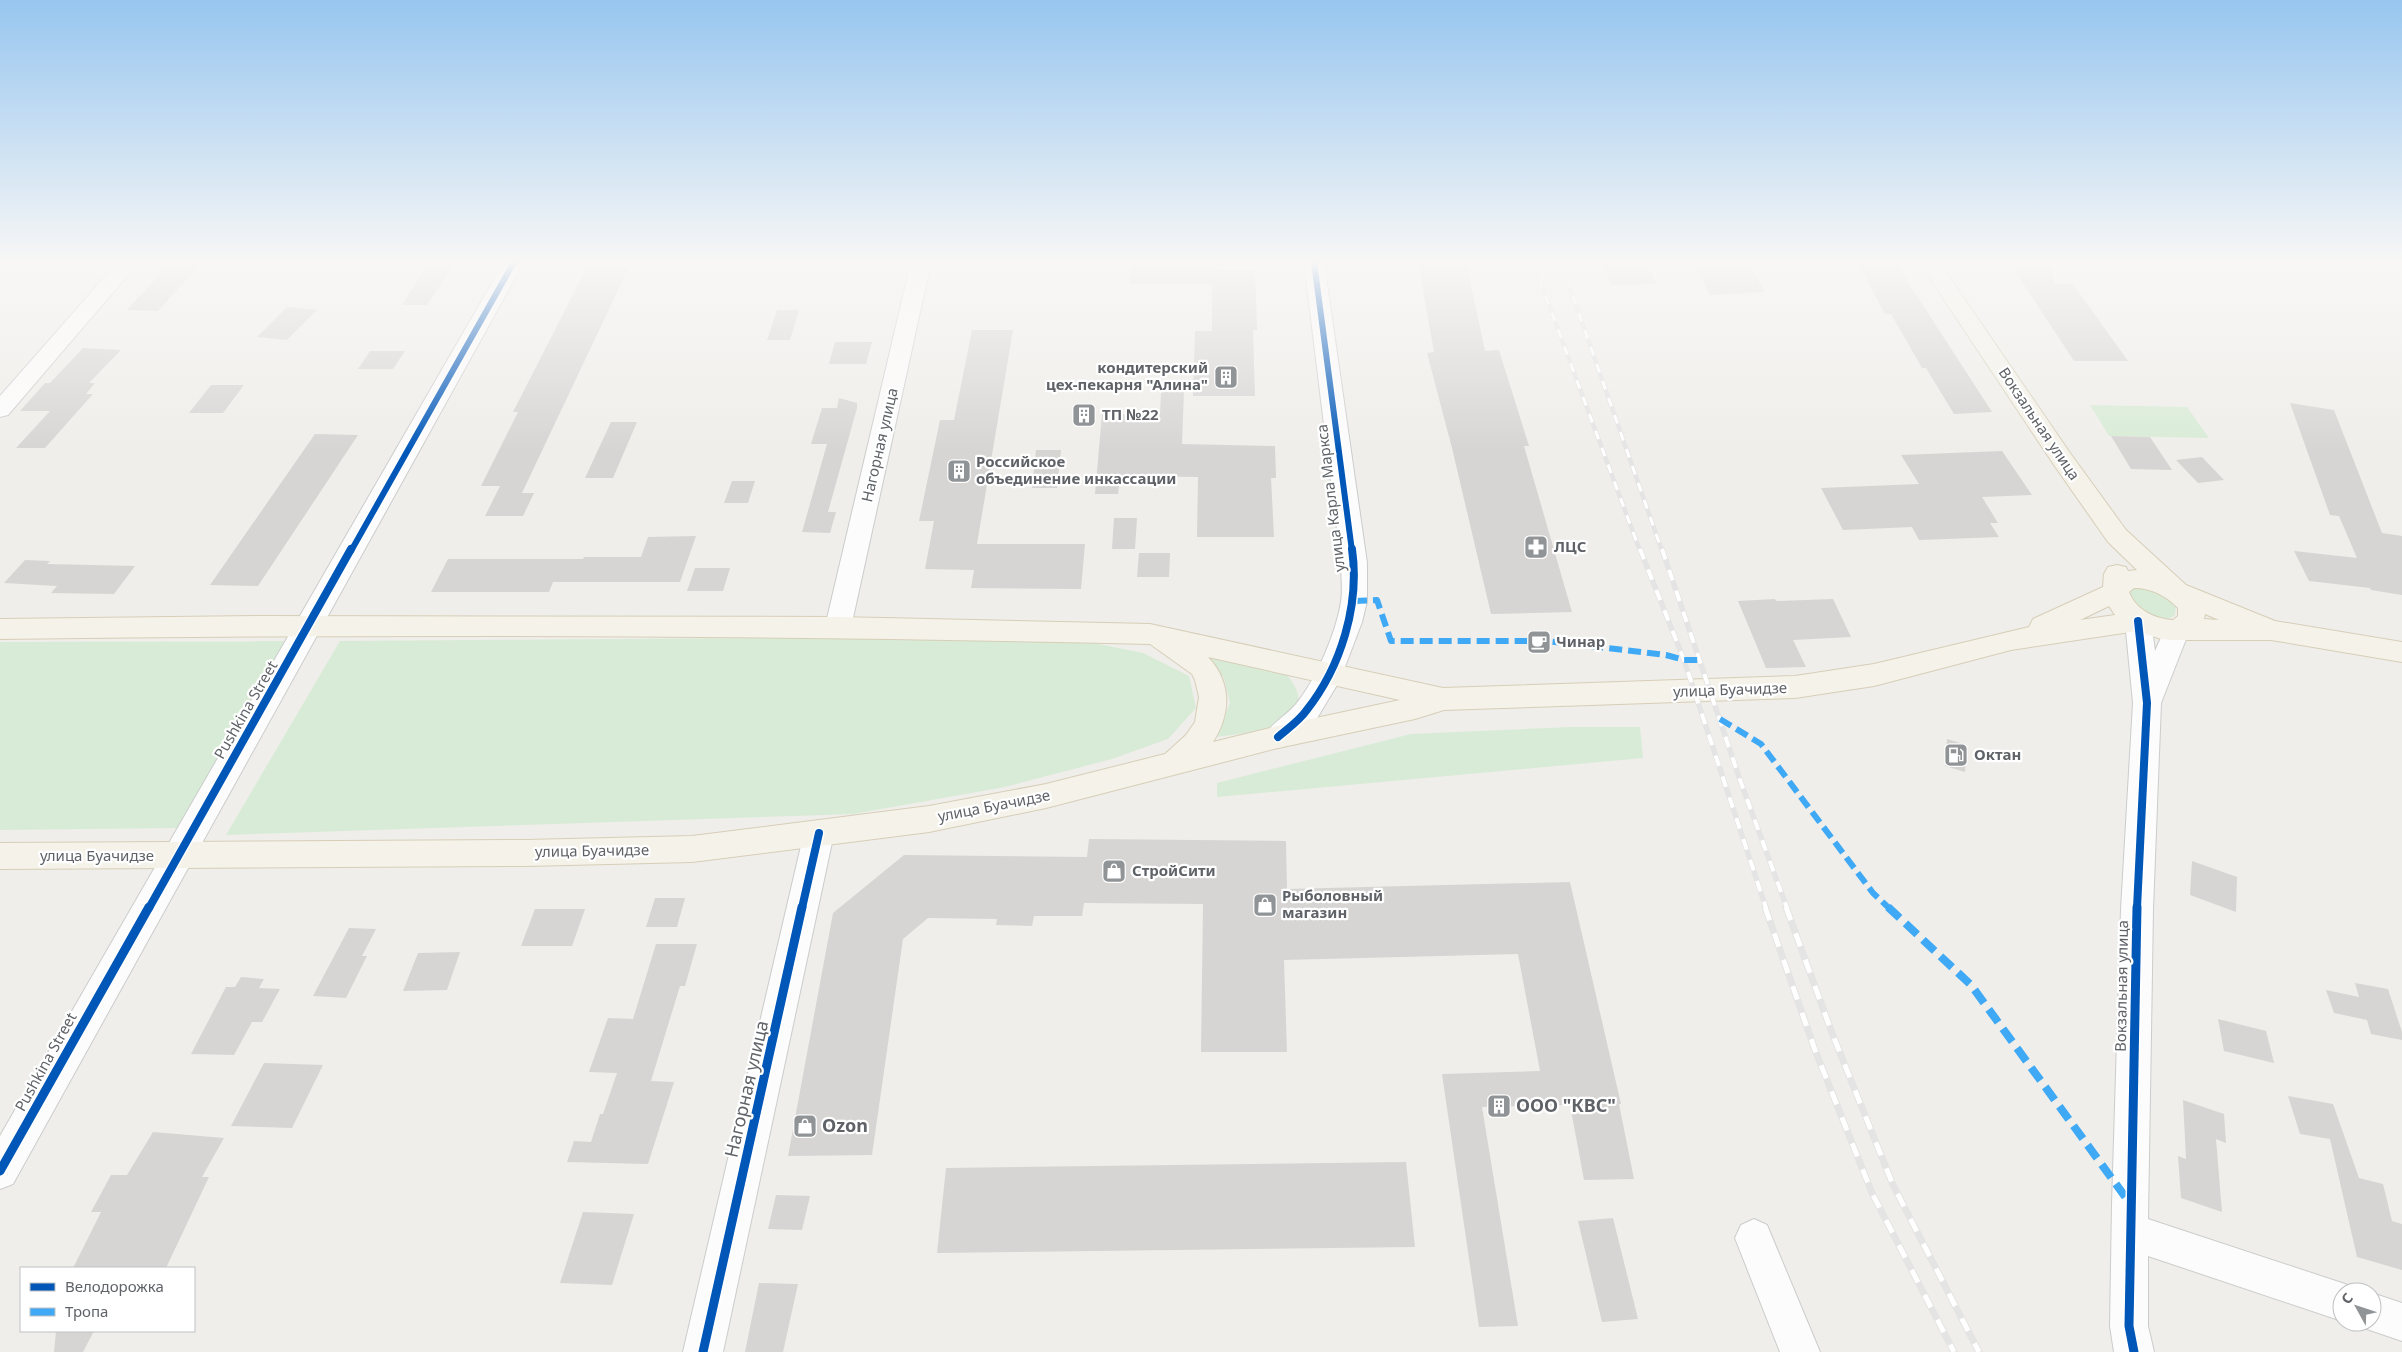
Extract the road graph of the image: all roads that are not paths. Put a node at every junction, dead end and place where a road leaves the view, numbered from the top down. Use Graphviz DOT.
graph roads {
  1 [pos="74,325"];
  2 [pos="479,325"];
  3 [pos="907,325"];
  4 [pos="1322,325"];
  5 [pos="1972,325"];
  6 [pos="0,410"];
  7 [pos="2116,536"];
  8 [pos="2116,592"];
  9 [pos="2177,592"];
  10 [pos="2138,621"];
  11 [pos="310,626"];
  12 [pos="838,627"];
  13 [pos="2177,629"];
  14 [pos="0,630"];
  15 [pos="2271,630"];
  16 [pos="1150,634"];
  17 [pos="2011,640"];
  18 [pos="2402,652"];
  19 [pos="1330,672"];
  20 [pos="1444,699"];
  21 [pos="2147,703"];
  22 [pos="1278,738"];
  23 [pos="1175,762"];
  24 [pos="819,833"];
  25 [pos="0,856"];
  26 [pos="178,856"];
  27 [pos="0,1171"];
  28 [pos="2131,1232"];
  29 [pos="1754,1238"];
  30 [pos="2332,1299"];
  31 [pos="2382,1315"];
  32 [pos="2402,1322"];
  33 [pos="704,1352"];
  34 [pos="1800,1352"];
  35 [pos="2134,1352"];
  1 -- 6 [label="street"];
  2 -- 11 [label="street, Pushkina Street"];
  3 -- 12 [label="street, Нагорная улица"];
  4 -- 19 [label="street, улица Карла Маркса"];
  5 -- 7 [label="main road, Вокзальная улица"];
  7 -- 8 [label="main road"];
  7 -- 9 [label="main road, Вокзальная улица"];
  8 -- 9 [label="main road"];
  8 -- 10 [label="main road"];
  8 -- 17 [label="main road"];
  9 -- 13 [label="main road"];
  9 -- 15 [label="main road"];
  10 -- 13 [label="main road"];
  10 -- 17 [label="main road"];
  10 -- 21 [label="street, Вокзальная улица"];
  11 -- 12 [label="main road, улица Буачидзе"];
  11 -- 14 [label="main road, улица Буачидзе"];
  11 -- 26 [label="street, Pushkina Street"];
  12 -- 16 [label="main road, улица Буачидзе"];
  13 -- 15 [label="main road"];
  13 -- 21 [label="street, Вокзальная улица"];
  15 -- 18 [label="main road"];
  16 -- 19 [label="main road, улица Буачидзе"];
  16 -- 23 [label="main road, улица Буачидзе"];
  17 -- 20 [label="main road, улица Буачидзе"];
  19 -- 20 [label="main road, улица Буачидзе"];
  19 -- 22 [label="street, улица Карла Маркса"];
  20 -- 22 [label="main road, улица Буачидзе"];
  21 -- 28 [label="street, Вокзальная улица"];
  22 -- 23 [label="main road, улица Буачидзе"];
  23 -- 24 [label="main road, улица Буачидзе"];
  24 -- 26 [label="main road, улица Буачидзе"];
  24 -- 33 [label="street, Нагорная улица"];
  25 -- 26 [label="main road, улица Буачидзе"];
  26 -- 27 [label="street, Pushkina Street"];
  28 -- 30 [label="street"];
  28 -- 35 [label="street, Вокзальная улица"];
  29 -- 34 [label="street"];
  31 -- 32 [label="street"];
}
